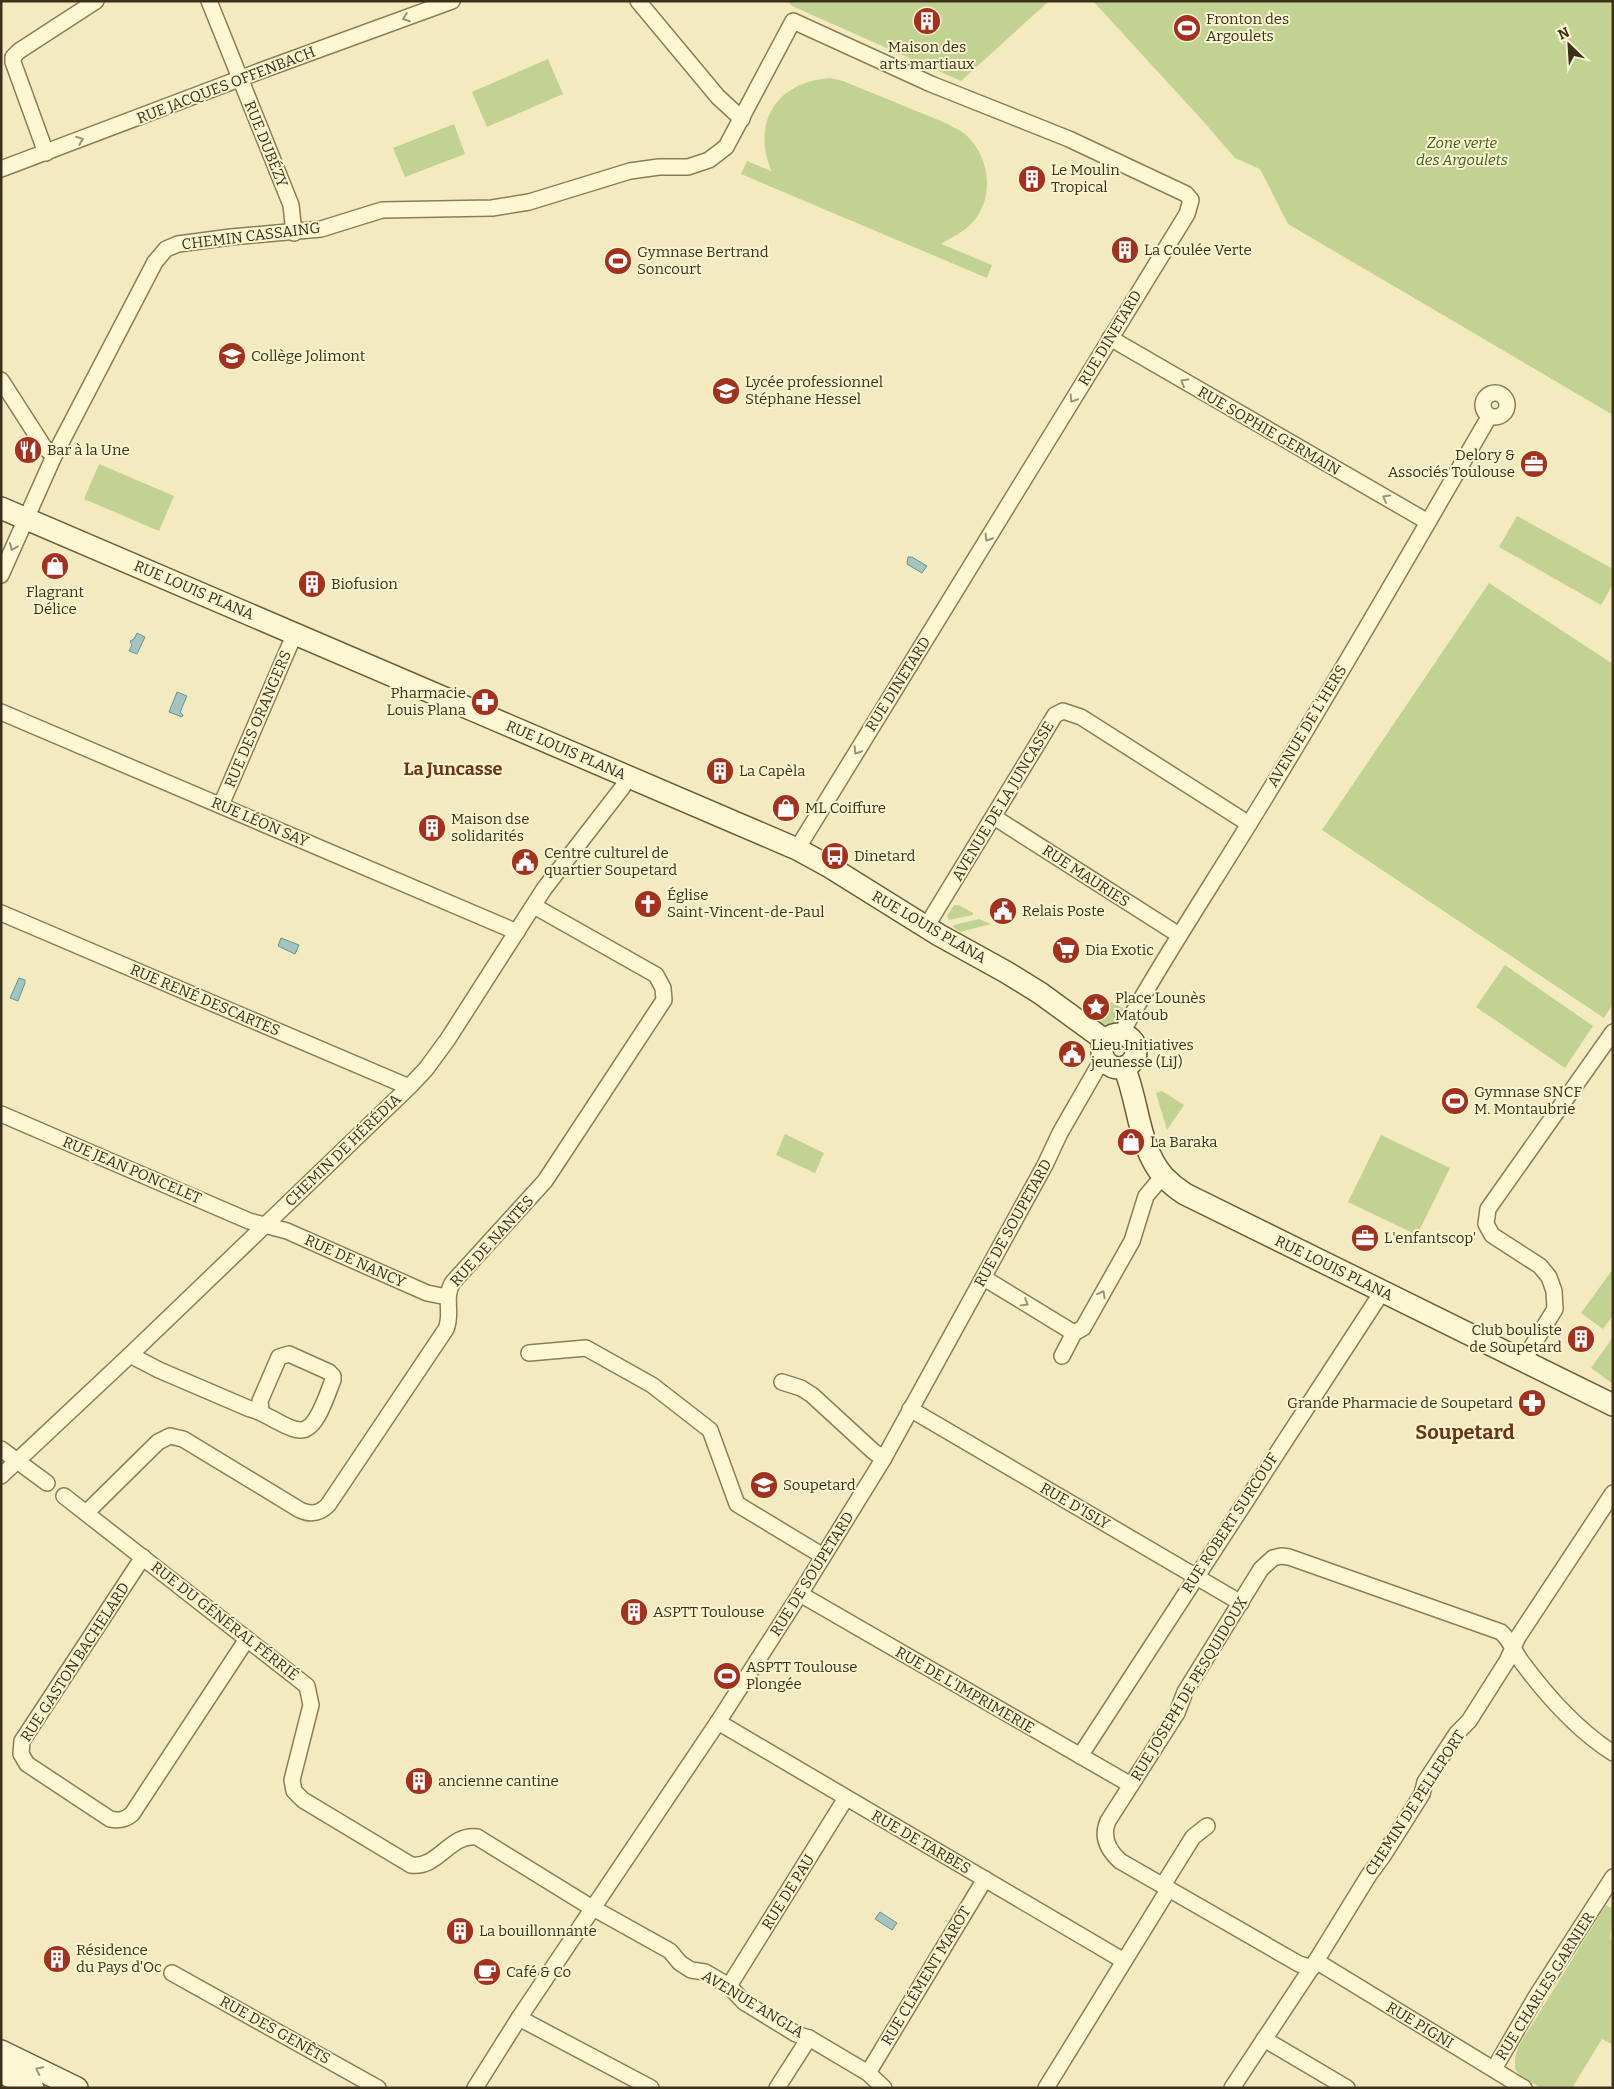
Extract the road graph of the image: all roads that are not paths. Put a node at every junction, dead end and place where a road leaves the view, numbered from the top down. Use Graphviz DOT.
graph roads {
  1 [pos="96,1"];
  2 [pos="209,1"];
  3 [pos="452,1"];
  4 [pos="638,1"];
  5 [pos="793,22"];
  6 [pos="240,79"];
  7 [pos="742,119"];
  8 [pos="46,153"];
  9 [pos="1,169"];
  10 [pos="294,233"];
  11 [pos="1110,338"];
  12 [pos="1,380"];
  13 [pos="1489,417"];
  14 [pos="54,456"];
  15 [pos="1,508"];
  16 [pos="26,519"];
  17 [pos="1428,522"];
  18 [pos="1,575"];
  19 [pos="295,633"];
  20 [pos="1,712"];
  21 [pos="628,777"];
  22 [pos="221,805"];
  23 [pos="994,817"];
  24 [pos="1249,824"];
  25 [pos="797,849"];
  26 [pos="534,906"];
  27 [pos="1,912"];
  28 [pos="926,927"];
  29 [pos="517,932"];
  30 [pos="1179,935"];
  31 [pos="1613,1032"];
  32 [pos="1114,1050"];
  33 [pos="409,1087"];
  34 [pos="1,1114"];
  35 [pos="1163,1176"];
  36 [pos="264,1225"];
  37 [pos="984,1278"];
  38 [pos="1382,1292"];
  39 [pos="447,1297"];
  40 [pos="1074,1332"];
  41 [pos="529,1353"];
  42 [pos="130,1355"];
  43 [pos="1062,1356"];
  44 [pos="1523,1361"];
  45 [pos="782,1382"];
  46 [pos="1613,1405"];
  47 [pos="910,1409"];
  48 [pos="260,1411"];
  49 [pos="1,1449"];
  50 [pos="884,1458"];
  51 [pos="18,1460"];
  52 [pos="1,1476"];
  53 [pos="47,1483"];
  54 [pos="1613,1493"];
  55 [pos="64,1496"];
  56 [pos="86,1513"];
  57 [pos="823,1556"];
  58 [pos="143,1557"];
  59 [pos="1196,1576"];
  60 [pos="800,1594"];
  61 [pos="1241,1603"];
  62 [pos="247,1638"];
  63 [pos="1514,1649"];
  64 [pos="718,1722"];
  65 [pos="1613,1753"];
  66 [pos="1080,1756"];
  67 [pos="1131,1785"];
  68 [pos="846,1798"];
  69 [pos="1207,1826"];
  70 [pos="1613,1877"];
  71 [pos="985,1879"];
  72 [pos="1168,1890"];
  73 [pos="594,1908"];
  74 [pos="1124,1961"];
  75 [pos="1314,1965"];
  76 [pos="172,1973"];
  77 [pos="729,1986"];
  78 [pos="519,2018"];
  79 [pos="808,2038"];
  80 [pos="1264,2039"];
  81 [pos="1,2051"];
  82 [pos="1494,2069"];
  83 [pos="1,2072"];
  84 [pos="868,2073"];
  85 [pos="33,2088"];
  86 [pos="77,2088"];
  87 [pos="378,2088"];
  88 [pos="475,2088"];
  89 [pos="651,2088"];
  90 [pos="777,2088"];
  91 [pos="884,2088"];
  92 [pos="1046,2088"];
  93 [pos="1232,2088"];
  94 [pos="1347,2088"];
  95 [pos="1524,2088"];
  1 -- 8 [label="street"];
  2 -- 6 [label="street, RUE DUBÉZY"];
  3 -- 6 [label="street, RUE JACQUES OFFENBACH, one-way"];
  4 -- 7 [label="street"];
  5 -- 7 [label="street, CHEMIN CASSAING"];
  5 -- 11 [label="street, RUE DINETARD"];
  8 -- 6 [label="street, RUE JACQUES OFFENBACH, one-way"];
  6 -- 10 [label="street, RUE DUBÉZY"];
  7 -- 10 [label="street, CHEMIN CASSAING"];
  8 -- 9 [label="street, RUE JACQUES OFFENBACH"];
  10 -- 14 [label="street, CHEMIN CASSAING"];
  17 -- 11 [label="street, RUE SOPHIE GERMAIN, one-way"];
  11 -- 25 [label="street, RUE DINETARD, one-way"];
  12 -- 14 [label="street"];
  13 -- 17 [label="street, AVENUE DE L'HERS"];
  14 -- 16 [label="street, CHEMIN CASSAING"];
  15 -- 16 [label="street, RUE LOUIS PLANA"];
  16 -- 18 [label="street, CHEMIN CASSAING, one-way"];
  16 -- 19 [label="street, RUE LOUIS PLANA"];
  17 -- 24 [label="street, AVENUE DE L'HERS"];
  19 -- 21 [label="street, RUE LOUIS PLANA"];
  19 -- 22 [label="street, RUE DES ORANGERS"];
  20 -- 22 [label="street, RUE LÉON SAY"];
  21 -- 25 [label="street, RUE LOUIS PLANA"];
  21 -- 26 [label="street, CHEMIN DE HÉRÉDIA"];
  22 -- 29 [label="street, RUE LÉON SAY"];
  23 -- 24 [label="street, AVENUE DE LA JUNCASSE"];
  23 -- 28 [label="street, AVENUE DE LA JUNCASSE"];
  23 -- 30 [label="street, RUE MAURIES"];
  24 -- 30 [label="street, AVENUE DE L'HERS"];
  25 -- 28 [label="street, RUE LOUIS PLANA"];
  26 -- 29 [label="street, CHEMIN DE HÉRÉDIA"];
  26 -- 39 [label="street, RUE DE NANTES"];
  27 -- 33 [label="street, RUE RENÉ DESCARTES"];
  28 -- 32 [label="street, RUE LOUIS PLANA"];
  29 -- 33 [label="street, CHEMIN DE HÉRÉDIA"];
  30 -- 32 [label="street, AVENUE DE L'HERS"];
  31 -- 44 [label="street"];
  32 -- 35 [label="street, RUE LOUIS PLANA"];
  32 -- 37 [label="street, RUE DE SOUPETARD"];
  33 -- 36 [label="street, CHEMIN DE HÉRÉDIA"];
  34 -- 36 [label="street, RUE JEAN PONCELET"];
  35 -- 38 [label="street, RUE LOUIS PLANA"];
  40 -- 35 [label="street, one-way"];
  36 -- 39 [label="street, RUE DE NANCY"];
  36 -- 42 [label="street, CHEMIN DE HÉRÉDIA"];
  37 -- 40 [label="street, one-way"];
  37 -- 47 [label="street, RUE DE SOUPETARD"];
  38 -- 44 [label="street, RUE LOUIS PLANA"];
  38 -- 59 [label="street, RUE ROBERT SURCOUF"];
  39 -- 56 [label="street, RUE DE NANTES"];
  40 -- 43 [label="street"];
  41 -- 57 [label="street"];
  42 -- 48 [label="street"];
  42 -- 51 [label="street, CHEMIN DE HÉRÉDIA"];
  44 -- 46 [label="street, RUE LOUIS PLANA"];
  45 -- 50 [label="street"];
  47 -- 50 [label="street, RUE DE SOUPETARD"];
  47 -- 59 [label="street, RUE D'ISLY"];
  48 -- 48 [label="street"];
  49 -- 51 [label="street"];
  50 -- 57 [label="street, RUE DE SOUPETARD"];
  51 -- 52 [label="street, CHEMIN DE HÉRÉDIA"];
  51 -- 53 [label="street"];
  54 -- 63 [label="street, CHEMIN DE PELLEPORT"];
  55 -- 56 [label="street, RUE DU GÉNÉRAL FÉRRIÉ"];
  56 -- 58 [label="street, RUE DU GÉNÉRAL FÉRRIÉ"];
  57 -- 60 [label="street, RUE DE SOUPETARD"];
  58 -- 62 [label="street, RUE DU GÉNÉRAL FÉRRIÉ"];
  58 -- 62 [label="street, RUE GASTON BACHELARD"];
  59 -- 61 [label="street, RUE D'ISLY"];
  59 -- 66 [label="street, RUE ROBERT SURCOUF"];
  60 -- 64 [label="street, RUE DE SOUPETARD"];
  60 -- 66 [label="street, RUE DE L'IMPRIMERIE"];
  61 -- 63 [label="street, RUE JOSEPH DE PESQUIDOUX"];
  61 -- 67 [label="street, RUE JOSEPH DE PESQUIDOUX"];
  62 -- 73 [label="street, RUE DU GÉNÉRAL FÉRRIÉ"];
  63 -- 65 [label="street, RUE JOSEPH DE PESQUIDOUX"];
  63 -- 75 [label="street, CHEMIN DE PELLEPORT"];
  64 -- 68 [label="street, RUE DE TARBES"];
  64 -- 73 [label="street, RUE DE SOUPETARD"];
  66 -- 67 [label="street, RUE DE L'IMPRIMERIE"];
  67 -- 72 [label="street, RUE JOSEPH DE PESQUIDOUX"];
  68 -- 71 [label="street, RUE DE TARBES"];
  68 -- 77 [label="street, RUE DE PAU"];
  69 -- 72 [label="street"];
  70 -- 82 [label="street, RUE CHARLES GARNIER"];
  71 -- 74 [label="street, RUE DE TARBES"];
  71 -- 84 [label="street, RUE CLÉMENT MAROT"];
  72 -- 74 [label="street"];
  72 -- 75 [label="street, RUE JOSEPH DE PESQUIDOUX"];
  73 -- 77 [label="street, AVENUE ANGLA"];
  73 -- 78 [label="street, RUE DE SOUPETARD"];
  74 -- 92 [label="street"];
  75 -- 80 [label="street, CHEMIN DE PELLEPORT"];
  75 -- 82 [label="street, RUE PIGNI"];
  76 -- 87 [label="street, RUE DES GENÊTS"];
  77 -- 79 [label="street, AVENUE ANGLA"];
  78 -- 88 [label="street"];
  78 -- 89 [label="street"];
  79 -- 84 [label="street, AVENUE ANGLA"];
  79 -- 90 [label="street"];
  80 -- 93 [label="street, CHEMIN DE PELLEPORT"];
  80 -- 94 [label="street"];
  86 -- 81 [label="street, one-way"];
  82 -- 95 [label="street, RUE PIGNI"];
  83 -- 85 [label="street"];
  84 -- 91 [label="street, AVENUE ANGLA"];
}
